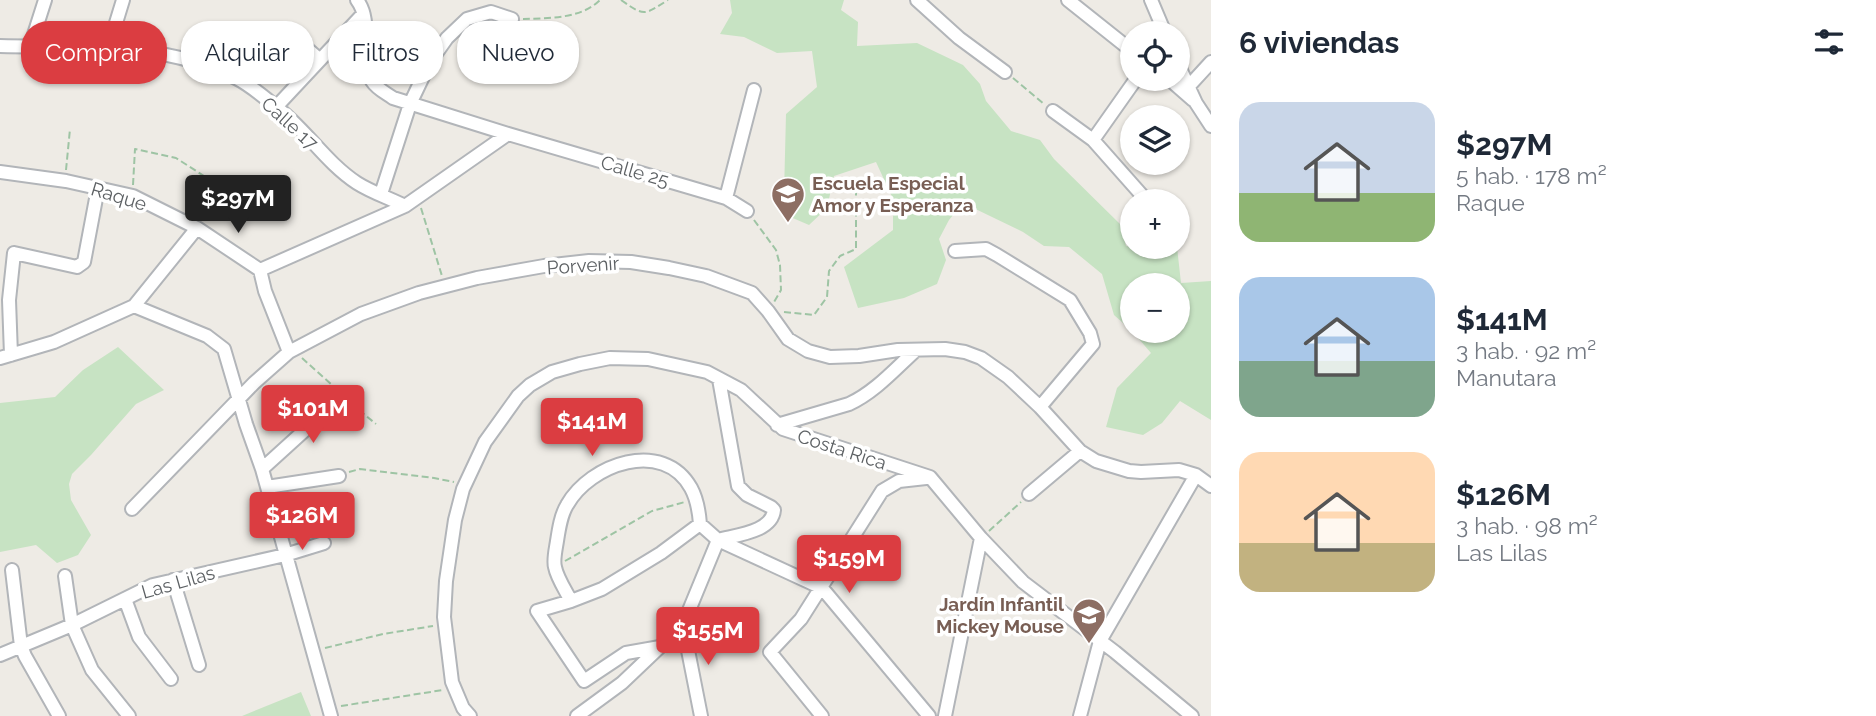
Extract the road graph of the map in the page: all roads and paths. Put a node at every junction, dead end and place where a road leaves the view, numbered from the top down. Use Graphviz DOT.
graph roads {
  1 [pos="45,0"];
  2 [pos="123,0"];
  3 [pos="357,0"];
  4 [pos="485,0"];
  5 [pos="600,0"];
  6 [pos="621,0"];
  7 [pos="668,0"];
  8 [pos="917,0"];
  9 [pos="1068,0"];
  10 [pos="1151,0"];
  11 [pos="491,12"];
  12 [pos="363,13"];
  13 [pos="512,19"];
  14 [pos="38,21"];
  15 [pos="117,21"];
  16 [pos="1160,21"];
  17 [pos="1120,41"];
  18 [pos="0,46"];
  19 [pos="21,47"];
  20 [pos="167,54"];
  21 [pos="314,55"];
  22 [pos="320,60"];
  23 [pos="1211,62"];
  24 [pos="1004,72"];
  25 [pos="1190,85"];
  26 [pos="1190,88"];
  27 [pos="754,90"];
  28 [pos="1128,91"];
  29 [pos="1182,91"];
  30 [pos="1196,103"];
  31 [pos="410,104"];
  32 [pos="276,106"];
  33 [pos="1052,111"];
  34 [pos="1211,126"];
  35 [pos="70,129"];
  36 [pos="508,134"];
  37 [pos="1093,140"];
  38 [pos="0,173"];
  39 [pos="204,176"];
  40 [pos="856,179"];
  41 [pos="66,181"];
  42 [pos="97,188"];
  43 [pos="1136,189"];
  44 [pos="381,194"];
  45 [pos="133,196"];
  46 [pos="417,197"];
  47 [pos="726,198"];
  48 [pos="405,206"];
  49 [pos="747,211"];
  50 [pos="197,228"];
  51 [pos="955,251"];
  52 [pos="260,270"];
  53 [pos="446,286"];
  54 [pos="134,306"];
  55 [pos="768,311"];
  56 [pos="916,350"];
  57 [pos="289,352"];
  58 [pos="5,356"];
  59 [pos="719,379"];
  60 [pos="240,397"];
  61 [pos="349,401"];
  62 [pos="1040,407"];
  63 [pos="376,424"];
  64 [pos="777,425"];
  65 [pos="1080,451"];
  66 [pos="262,469"];
  67 [pos="1196,475"];
  68 [pos="339,476"];
  69 [pos="930,477"];
  70 [pos="465,485"];
  71 [pos="1211,486"];
  72 [pos="267,487"];
  73 [pos="1029,494"];
  74 [pos="696,499"];
  75 [pos="132,509"];
  76 [pos="700,524"];
  77 [pos="981,538"];
  78 [pos="718,540"];
  79 [pos="324,543"];
  80 [pos="285,555"];
  81 [pos="555,568"];
  82 [pos="12,570"];
  83 [pos="65,576"];
  84 [pos="173,580"];
  85 [pos="822,588"];
  86 [pos="125,599"];
  87 [pos="571,601"];
  88 [pos="72,625"];
  89 [pos="444,625"];
  90 [pos="682,625"];
  91 [pos="1100,641"];
  92 [pos="22,646"];
  93 [pos="660,647"];
  94 [pos="313,651"];
  95 [pos="0,655"];
  96 [pos="199,664"];
  97 [pos="171,680"];
  98 [pos="454,688"];
  99 [pos="330,712"];
  100 [pos="59,716"];
  101 [pos="129,716"];
  102 [pos="470,716"];
  103 [pos="576,716"];
  104 [pos="701,716"];
  105 [pos="822,716"];
  106 [pos="929,716"];
  107 [pos="945,716"];
  108 [pos="1080,716"];
  109 [pos="1192,716"];
  1 -- 14 [label="street"];
  2 -- 15 [label="street"];
  3 -- 12 [label="street"];
  4 -- 11 [label="street"];
  5 -- 13 [label="path"];
  6 -- 7 [label="path"];
  8 -- 24 [label="street"];
  9 -- 17 [label="street"];
  10 -- 16 [label="street"];
  11 -- 13 [label="street"];
  11 -- 31 [label="street"];
  12 -- 22 [label="street"];
  12 -- 31 [label="street, Calle 25"];
  18 -- 19 [label="street, Calle 17"];
  20 -- 32 [label="street, Calle 17"];
  21 -- 22 [label="street"];
  22 -- 32 [label="street"];
  23 -- 25 [label="street"];
  24 -- 33 [label="path"];
  26 -- 30 [label="street"];
  27 -- 47 [label="street"];
  28 -- 37 [label="street"];
  29 -- 30 [label="street"];
  30 -- 34 [label="street"];
  31 -- 36 [label="street, Calle 25"];
  31 -- 44 [label="street"];
  32 -- 44 [label="street, Calle 17"];
  33 -- 37 [label="street"];
  35 -- 41 [label="path"];
  36 -- 46 [label="street"];
  36 -- 47 [label="street, Calle 25"];
  37 -- 43 [label="street"];
  38 -- 41 [label="street, Raque"];
  39 -- 45 [label="path"];
  40 -- 55 [label="path"];
  41 -- 42 [label="street, Raque"];
  42 -- 45 [label="street, Raque"];
  42 -- 58 [label="street"];
  44 -- 48 [label="street, Calle 17"];
  45 -- 50 [label="street, Raque"];
  46 -- 48 [label="street"];
  46 -- 53 [label="path"];
  47 -- 49 [label="street, Calle 25"];
  48 -- 52 [label="street"];
  49 -- 55 [label="path"];
  50 -- 52 [label="street, Raque"];
  50 -- 54 [label="street"];
  51 -- 62 [label="street"];
  52 -- 57 [label="street"];
  53 -- 55 [label="street, Porvenir"];
  53 -- 57 [label="street, Porvenir"];
  54 -- 58 [label="street"];
  54 -- 60 [label="street"];
  55 -- 56 [label="street, Porvenir"];
  56 -- 62 [label="street, Porvenir"];
  56 -- 64 [label="street"];
  57 -- 60 [label="street, Porvenir"];
  57 -- 61 [label="path"];
  59 -- 64 [label="street, Costa Rica"];
  59 -- 70 [label="street, Costa Rica"];
  59 -- 78 [label="street"];
  60 -- 66 [label="street"];
  60 -- 75 [label="street, Porvenir"];
  61 -- 63 [label="path"];
  61 -- 66 [label="street"];
  62 -- 65 [label="street, Porvenir"];
  64 -- 69 [label="street, Costa Rica"];
  65 -- 67 [label="street, Porvenir"];
  65 -- 73 [label="street"];
  66 -- 72 [label="street"];
  67 -- 71 [label="street, Porvenir"];
  67 -- 91 [label="street"];
  68 -- 70 [label="path"];
  68 -- 72 [label="street"];
  69 -- 77 [label="street"];
  69 -- 85 [label="street"];
  70 -- 89 [label="street, Costa Rica"];
  72 -- 80 [label="street"];
  73 -- 77 [label="path"];
  74 -- 76 [label="street"];
  74 -- 81 [label="path"];
  74 -- 81 [label="street"];
  76 -- 78 [label="street"];
  76 -- 87 [label="street"];
  77 -- 91 [label="street"];
  77 -- 107 [label="street"];
  78 -- 85 [label="street"];
  78 -- 90 [label="street"];
  79 -- 80 [label="street, Las Lilas"];
  80 -- 84 [label="street, Las Lilas"];
  80 -- 94 [label="street"];
  81 -- 87 [label="street"];
  82 -- 92 [label="street"];
  83 -- 88 [label="street"];
  84 -- 86 [label="street, Las Lilas"];
  84 -- 96 [label="street"];
  85 -- 105 [label="street"];
  85 -- 106 [label="street"];
  86 -- 88 [label="street, Las Lilas"];
  86 -- 97 [label="street"];
  87 -- 93 [label="street"];
  88 -- 92 [label="street, Las Lilas"];
  88 -- 101 [label="street"];
  89 -- 94 [label="path"];
  89 -- 98 [label="street, Costa Rica"];
  90 -- 93 [label="street"];
  90 -- 104 [label="street"];
  91 -- 108 [label="street"];
  91 -- 109 [label="street"];
  92 -- 95 [label="street, Las Lilas"];
  92 -- 100 [label="street"];
  93 -- 103 [label="street"];
  94 -- 99 [label="street"];
  98 -- 99 [label="path"];
  98 -- 102 [label="street, Costa Rica"];
}
